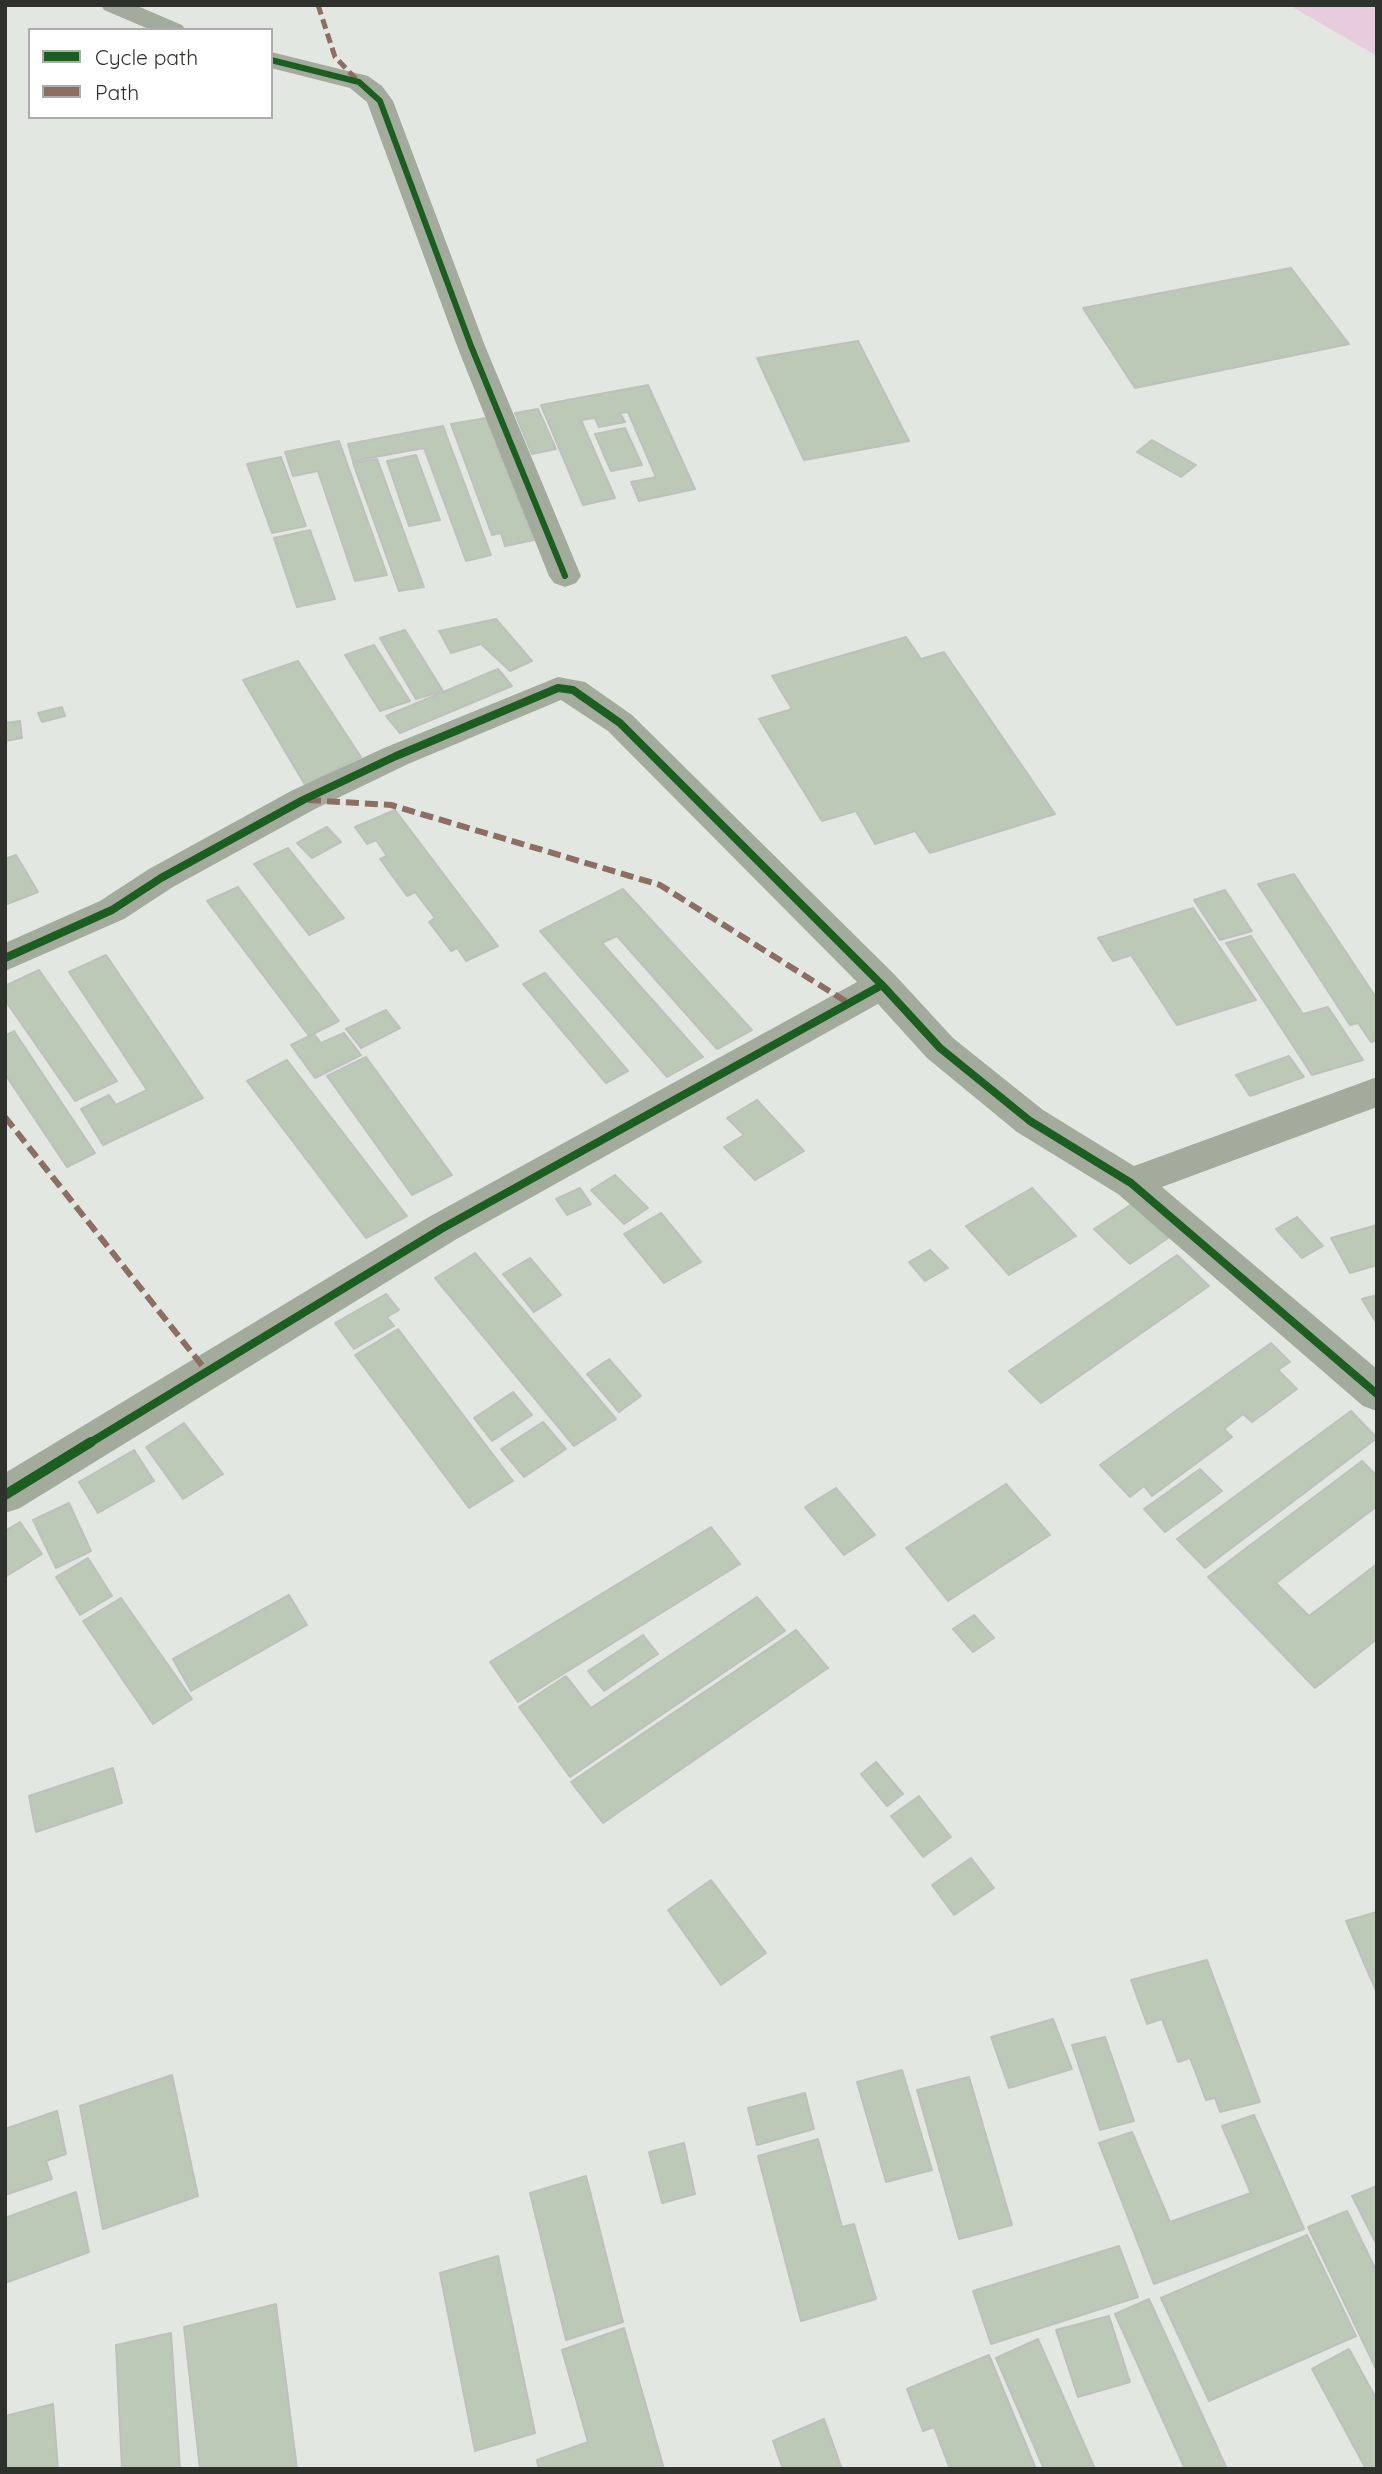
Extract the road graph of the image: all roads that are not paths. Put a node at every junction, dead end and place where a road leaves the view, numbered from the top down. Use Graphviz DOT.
graph roads {
  1 [pos="113,5"];
  2 [pos="168,28"];
  3 [pos="273,60"];
  4 [pos="565,576"];
  5 [pos="5,958"];
  6 [pos="882,985"];
  7 [pos="1377,1092"];
  8 [pos="1131,1183"];
  9 [pos="1377,1394"];
  10 [pos="5,1495"];
  1 -- 2 [label="street"];
  3 -- 4 [label="street"];
  5 -- 6 [label="street"];
  6 -- 8 [label="street"];
  6 -- 10 [label="street"];
  7 -- 8 [label="street"];
  8 -- 9 [label="street"];
}
